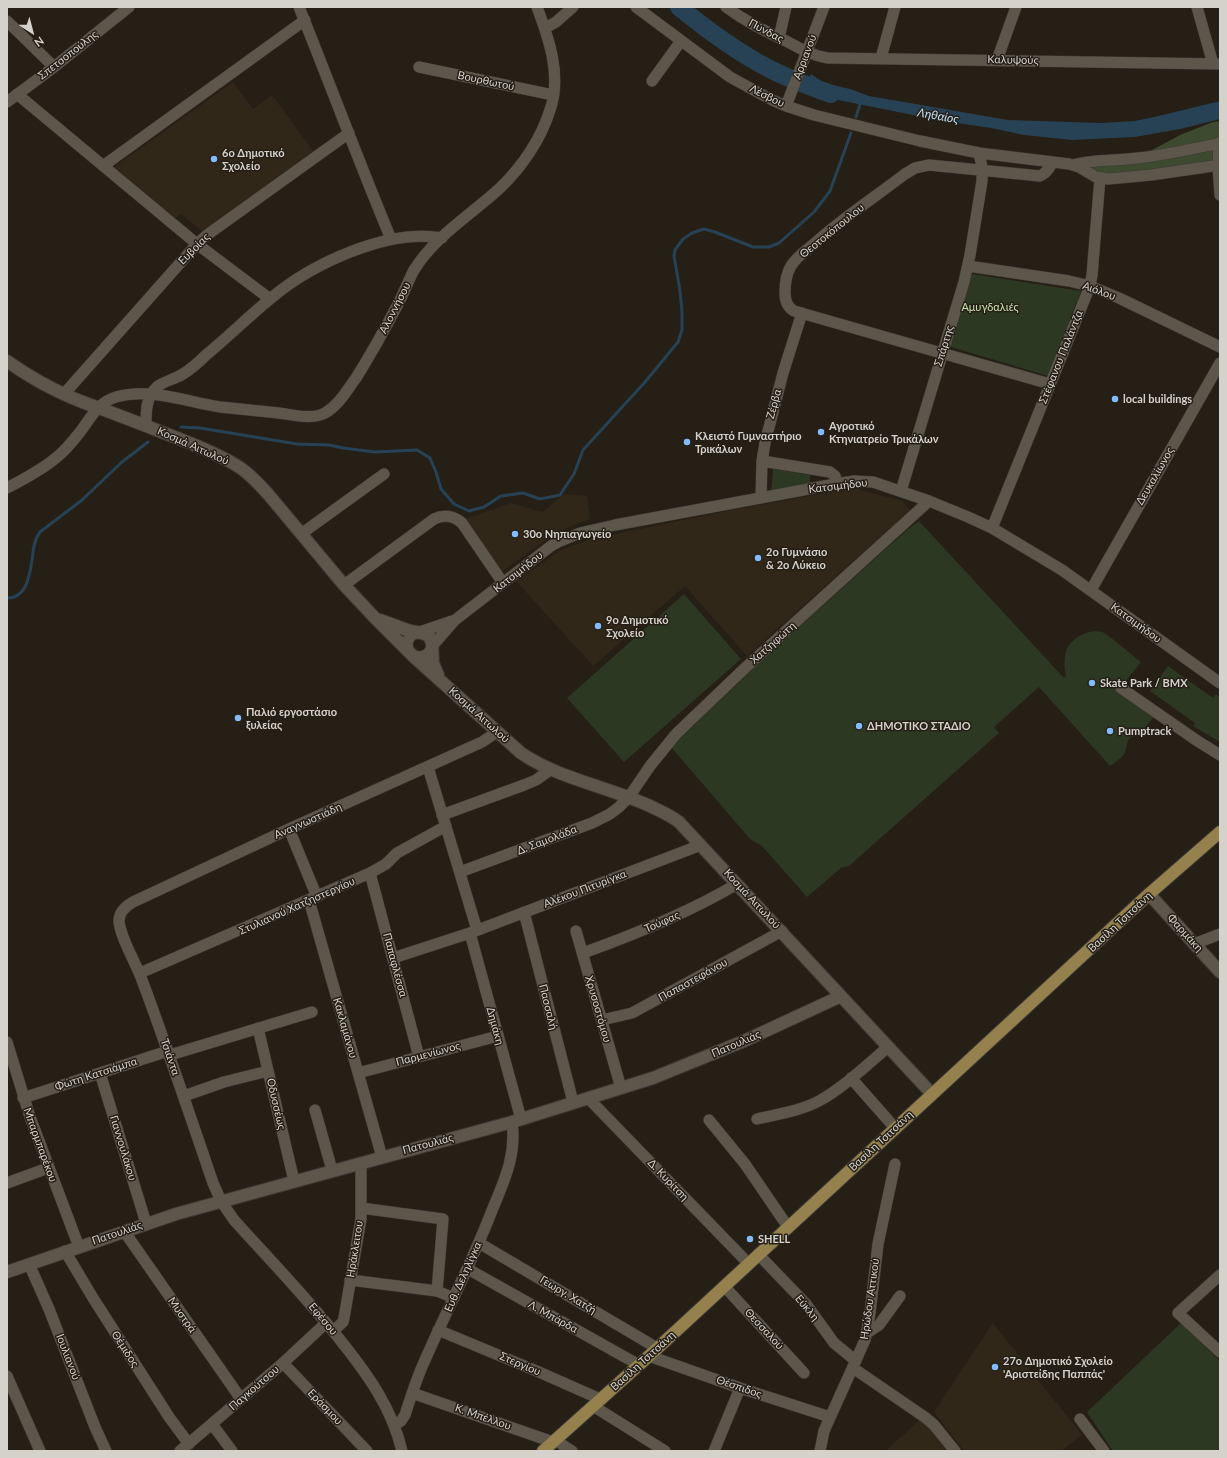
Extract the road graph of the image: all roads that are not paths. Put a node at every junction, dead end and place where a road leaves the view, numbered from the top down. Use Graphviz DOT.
graph roads {
  1 [pos="299,7"];
  2 [pos="536,7"];
  3 [pos="573,7"];
  4 [pos="636,7"];
  5 [pos="727,7"];
  6 [pos="786,7"];
  7 [pos="824,7"];
  8 [pos="895,7"];
  9 [pos="1016,7"];
  10 [pos="1197,7"];
  11 [pos="122,9"];
  12 [pos="305,20"];
  13 [pos="7,21"];
  14 [pos="544,28"];
  15 [pos="779,38"];
  16 [pos="681,41"];
  17 [pos="808,52"];
  18 [pos="881,58"];
  19 [pos="997,60"];
  20 [pos="1217,64"];
  21 [pos="54,67"];
  22 [pos="419,67"];
  23 [pos="652,81"];
  24 [pos="17,94"];
  25 [pos="553,95"];
  26 [pos="7,102"];
  27 [pos="787,104"];
  28 [pos="349,133"];
  29 [pos="1220,143"];
  30 [pos="979,152"];
  31 [pos="1053,162"];
  32 [pos="1073,165"];
  33 [pos="1219,165"];
  34 [pos="103,166"];
  35 [pos="983,170"];
  36 [pos="1100,178"];
  37 [pos="1220,195"];
  38 [pos="442,238"];
  39 [pos="391,239"];
  40 [pos="197,244"];
  41 [pos="968,266"];
  42 [pos="1090,286"];
  43 [pos="270,299"];
  44 [pos="802,313"];
  45 [pos="1220,347"];
  46 [pos="942,353"];
  47 [pos="7,361"];
  48 [pos="1220,362"];
  49 [pos="1050,384"];
  50 [pos="64,394"];
  51 [pos="151,395"];
  52 [pos="98,408"];
  53 [pos="146,425"];
  54 [pos="762,461"];
  55 [pos="816,470"];
  56 [pos="384,474"];
  57 [pos="837,484"];
  58 [pos="7,488"];
  59 [pos="816,488"];
  60 [pos="901,491"];
  61 [pos="761,498"];
  62 [pos="930,502"];
  63 [pos="992,528"];
  64 [pos="302,534"];
  65 [pos="503,583"];
  66 [pos="344,585"];
  67 [pos="1091,590"];
  68 [pos="375,618"];
  69 [pos="455,620"];
  70 [pos="419,632"];
  71 [pos="432,647"];
  72 [pos="410,653"];
  73 [pos="441,681"];
  74 [pos="1220,683"];
  75 [pos="1121,688"];
  76 [pos="497,732"];
  77 [pos="1220,755"];
  78 [pos="428,767"];
  79 [pos="550,770"];
  80 [pos="629,797"];
  81 [pos="444,821"];
  82 [pos="289,829"];
  83 [pos="1219,834"];
  84 [pos="700,845"];
  85 [pos="460,872"];
  86 [pos="370,873"];
  87 [pos="737,884"];
  88 [pos="1149,894"];
  89 [pos="313,898"];
  90 [pos="524,912"];
  91 [pos="121,913"];
  92 [pos="576,931"];
  93 [pos="782,931"];
  94 [pos="473,932"];
  95 [pos="1220,934"];
  96 [pos="1194,944"];
  97 [pos="583,953"];
  98 [pos="393,958"];
  99 [pos="1220,972"];
  100 [pos="140,973"];
  101 [pos="841,996"];
  102 [pos="312,1012"];
  103 [pos="602,1020"];
  104 [pos="258,1028"];
  105 [pos="498,1036"];
  106 [pos="7,1042"];
  107 [pos="888,1047"];
  108 [pos="169,1053"];
  109 [pos="419,1057"];
  110 [pos="11,1070"];
  111 [pos="268,1071"];
  112 [pos="100,1073"];
  113 [pos="358,1073"];
  114 [pos="851,1078"];
  115 [pos="620,1088"];
  116 [pos="932,1094"];
  117 [pos="184,1096"];
  118 [pos="23,1098"];
  119 [pos="588,1098"];
  120 [pos="573,1102"];
  121 [pos="315,1110"];
  122 [pos="757,1119"];
  123 [pos="517,1120"];
  124 [pos="709,1120"];
  125 [pos="895,1128"];
  126 [pos="382,1157"];
  127 [pos="360,1163"];
  128 [pos="895,1164"];
  129 [pos="48,1168"];
  130 [pos="332,1170"];
  131 [pos="294,1181"];
  132 [pos="7,1183"];
  133 [pos="221,1201"];
  134 [pos="361,1208"];
  135 [pos="146,1223"];
  136 [pos="788,1227"];
  137 [pos="124,1231"];
  138 [pos="479,1243"];
  139 [pos="79,1246"];
  140 [pos="65,1251"];
  141 [pos="758,1254"];
  142 [pos="748,1263"];
  143 [pos="29,1264"];
  144 [pos="468,1269"];
  145 [pos="7,1272"];
  146 [pos="1220,1275"];
  147 [pos="350,1280"];
  148 [pos="724,1286"];
  149 [pos="437,1291"];
  150 [pos="900,1296"];
  151 [pos="454,1298"];
  152 [pos="330,1327"];
  153 [pos="438,1330"];
  154 [pos="867,1333"];
  155 [pos="653,1352"];
  156 [pos="1220,1352"];
  157 [pos="283,1362"];
  158 [pos="639,1365"];
  159 [pos="855,1365"];
  160 [pos="804,1373"];
  161 [pos="7,1376"];
  162 [pos="740,1388"];
  163 [pos="412,1393"];
  164 [pos="241,1399"];
  165 [pos="596,1403"];
  166 [pos="830,1417"];
  167 [pos="1080,1419"];
  168 [pos="212,1424"];
  169 [pos="395,1425"];
  170 [pos="554,1441"];
  171 [pos="184,1448"];
  172 [pos="653,1448"];
  173 [pos="40,1451"];
  174 [pos="106,1451"];
  175 [pos="232,1451"];
  176 [pos="367,1451"];
  177 [pos="402,1451"];
  178 [pos="543,1451"];
  179 [pos="572,1451"];
  180 [pos="665,1451"];
  181 [pos="714,1451"];
  182 [pos="820,1451"];
  183 [pos="955,1451"];
  184 [pos="1104,1451"];
  1 -- 12 [label="street"];
  2 -- 14 [label="street, Αλοννήσου"];
  3 -- 14 [label="street"];
  4 -- 16 [label="street, Λέσβου"];
  5 -- 15 [label="street, Πύνδας"];
  6 -- 15 [label="street"];
  7 -- 17 [label="street, Αρριανού"];
  8 -- 18 [label="street"];
  9 -- 19 [label="street"];
  10 -- 20 [label="street"];
  11 -- 21 [label="street, Σπετσοπούλης"];
  12 -- 28 [label="street"];
  12 -- 34 [label="street"];
  13 -- 21 [label="street"];
  14 -- 25 [label="street, Αλοννήσου"];
  15 -- 17 [label="street, Πύνδας"];
  16 -- 23 [label="street"];
  16 -- 27 [label="street, Λέσβου"];
  17 -- 18 [label="street, Καλυψούς"];
  17 -- 27 [label="street, Αρριανού"];
  18 -- 19 [label="street, Καλυψούς"];
  19 -- 20 [label="street, Καλυψούς"];
  21 -- 24 [label="street, Σπετσοπούλης"];
  22 -- 25 [label="street, Βουρθωτού"];
  24 -- 26 [label="street, Σπετσοπούλης"];
  24 -- 34 [label="street"];
  25 -- 38 [label="street, Αλοννήσου"];
  27 -- 30 [label="street, Λέσβου"];
  28 -- 39 [label="street"];
  28 -- 40 [label="street, Ευβοίας"];
  29 -- 32 [label="street"];
  29 -- 33 [label="street"];
  30 -- 31 [label="street, Λέσβου"];
  30 -- 35 [label="street, Σπάρτης"];
  31 -- 32 [label="street, Λέσβου"];
  31 -- 35 [label="street, Θεοτοκόπουλου"];
  32 -- 36 [label="street"];
  33 -- 36 [label="street"];
  33 -- 37 [label="street"];
  34 -- 40 [label="street"];
  35 -- 41 [label="street, Σπάρτης"];
  35 -- 44 [label="street, Θεοτοκόπουλου"];
  36 -- 42 [label="street, Στέφανου Παλάντζα"];
  38 -- 39 [label="street"];
  38 -- 51 [label="street, Αλοννήσου"];
  39 -- 43 [label="street"];
  40 -- 43 [label="street"];
  40 -- 50 [label="street, Ευβοίας"];
  41 -- 42 [label="street, Αιόλου"];
  41 -- 46 [label="street, Σπάρτης"];
  42 -- 45 [label="street, Αιόλου"];
  42 -- 49 [label="street, Στέφανου Παλάντζα"];
  43 -- 51 [label="street"];
  44 -- 46 [label="street, Θεοτοκόπουλου"];
  44 -- 54 [label="street, Ζέρβα"];
  46 -- 49 [label="street, Θεοτοκόπουλου"];
  46 -- 60 [label="street, Σπάρτης"];
  47 -- 50 [label="street, Κοσμά Αιτωλού"];
  48 -- 67 [label="street, Δευκαλίωνος"];
  49 -- 63 [label="street, Στέφανου Παλάντζα"];
  50 -- 52 [label="street, Κοσμά Αιτωλού"];
  51 -- 52 [label="street, Αλοννήσου"];
  51 -- 53 [label="street"];
  52 -- 53 [label="street, Κοσμά Αιτωλού"];
  52 -- 58 [label="street"];
  53 -- 64 [label="street, Κοσμά Αιτωλού"];
  54 -- 55 [label="street"];
  54 -- 61 [label="street, Ζέρβα"];
  55 -- 57 [label="street"];
  55 -- 59 [label="street"];
  56 -- 64 [label="street"];
  57 -- 59 [label="street, Κατσιμήδου"];
  57 -- 60 [label="street, Κατσιμήδου"];
  59 -- 61 [label="street, Κατσιμήδου"];
  60 -- 62 [label="street, Κατσιμήδου"];
  61 -- 65 [label="street, Κατσιμήδου"];
  62 -- 63 [label="street, Κατσιμήδου"];
  62 -- 80 [label="street, Χατζηφώτη"];
  63 -- 67 [label="street, Κατσιμήδου"];
  64 -- 66 [label="street, Κοσμά Αιτωλού"];
  65 -- 66 [label="street"];
  65 -- 69 [label="street, Κατσιμήδου"];
  66 -- 68 [label="street, Κοσμά Αιτωλού"];
  67 -- 74 [label="street, Κατσιμήδου"];
  68 -- 70 [label="street"];
  68 -- 72 [label="street, Κοσμά Αιτωλού"];
  69 -- 70 [label="street"];
  69 -- 71 [label="street"];
  70 -- 71 [label="street"];
  70 -- 72 [label="street"];
  71 -- 72 [label="street"];
  71 -- 73 [label="street"];
  72 -- 73 [label="street, Κοσμά Αιτωλού"];
  73 -- 76 [label="street, Κοσμά Αιτωλού"];
  75 -- 77 [label="street"];
  76 -- 78 [label="street, Αναγνωστιάδη"];
  76 -- 79 [label="street, Κοσμά Αιτωλού"];
  78 -- 81 [label="street, Δημάκη"];
  78 -- 82 [label="street, Αναγνωστιάδη"];
  79 -- 80 [label="street, Κοσμά Αιτωλού"];
  79 -- 81 [label="street, Στυλιανού Χατζηστεργίου"];
  80 -- 84 [label="street, Κοσμά Αιτωλού"];
  80 -- 85 [label="street, Δ. Σαμολάδα"];
  81 -- 85 [label="street, Δημάκη"];
  81 -- 86 [label="street, Στυλιανού Χατζηστεργίου"];
  82 -- 89 [label="street, Κακλαμάνου"];
  82 -- 91 [label="street, Αναγνωστιάδη"];
  83 -- 88 [label="main road, Βασίλη Τσιτσάνη"];
  84 -- 87 [label="street, Κοσμά Αιτωλού"];
  84 -- 90 [label="street, Αλέκου Πιτυρίγκα"];
  85 -- 94 [label="street, Δημάκη"];
  86 -- 89 [label="street, Στυλιανού Χατζηστεργίου"];
  86 -- 98 [label="street, Παπαφλέσσα"];
  87 -- 93 [label="street, Κοσμά Αιτωλού"];
  87 -- 97 [label="street, Τούφας"];
  88 -- 96 [label="street, Φαρμάκη"];
  88 -- 116 [label="main road, Βασίλη Τσιτσάνη"];
  89 -- 100 [label="street, Στυλιανού Χατζηστεργίου"];
  89 -- 113 [label="street, Κακλαμάνου"];
  90 -- 94 [label="street, Αλέκου Πιτυρίγκα"];
  90 -- 120 [label="street, Πασσαλή"];
  91 -- 100 [label="street, Τσιάντα"];
  92 -- 97 [label="street, Χρυσοστόμου"];
  93 -- 101 [label="street, Κοσμά Αιτωλού"];
  93 -- 103 [label="street, Παπαστεφάνου"];
  94 -- 98 [label="street, Αλέκου Πιτυρίγκα"];
  94 -- 105 [label="street, Δημάκη"];
  95 -- 96 [label="street"];
  96 -- 99 [label="street, Φαρμάκη"];
  97 -- 103 [label="street, Χρυσοστόμου"];
  98 -- 109 [label="street, Παπαφλέσσα"];
  100 -- 108 [label="street, Τσιάντα"];
  101 -- 107 [label="street, Κοσμά Αιτωλού"];
  101 -- 115 [label="street, Πατουλιάς"];
  102 -- 104 [label="street, Φώτη Κατσιάμπα"];
  103 -- 115 [label="street, Χρυσοστόμου"];
  104 -- 108 [label="street, Φώτη Κατσιάμπα"];
  104 -- 111 [label="street, Οδυσσέως"];
  105 -- 109 [label="street, Παρμενίωνος"];
  105 -- 123 [label="street, Δημάκη"];
  106 -- 110 [label="street, Μπαρμπαρέκου"];
  107 -- 114 [label="street"];
  107 -- 116 [label="street, Κοσμά Αιτωλού"];
  108 -- 112 [label="street, Φώτη Κατσιάμπα"];
  108 -- 117 [label="street, Τσιάντα"];
  109 -- 113 [label="street, Παρμενίωνος"];
  110 -- 118 [label="street, Μπαρμπαρέκου"];
  111 -- 117 [label="street"];
  111 -- 131 [label="street, Οδυσσέως"];
  112 -- 118 [label="street, Φώτη Κατσιάμπα"];
  112 -- 135 [label="street, Γιαννουλάκου"];
  113 -- 126 [label="street, Κακλαμάνου"];
  114 -- 122 [label="street"];
  114 -- 125 [label="street"];
  115 -- 119 [label="street, Πατουλιάς"];
  116 -- 125 [label="main road, Βασίλη Τσιτσάνη"];
  117 -- 133 [label="street, Τσιάντα"];
  118 -- 129 [label="street, Μπαρμπαρέκου"];
  119 -- 120 [label="street, Πατουλιάς"];
  119 -- 142 [label="street, Δ. Κυρίτση"];
  120 -- 123 [label="street, Πατουλιάς"];
  121 -- 130 [label="street"];
  123 -- 126 [label="street, Πατουλιάς"];
  123 -- 138 [label="street, Ευθ. Δεληλίγκα"];
  124 -- 136 [label="street"];
  125 -- 136 [label="main road, Βασίλη Τσιτσάνη"];
  126 -- 127 [label="street, Πατουλιάς"];
  127 -- 130 [label="street, Πατουλιάς"];
  127 -- 134 [label="street, Ηράκλειτου"];
  128 -- 154 [label="street, Ηρώδου Αττικού"];
  129 -- 132 [label="street"];
  129 -- 139 [label="street, Μπαρμπαρέκου"];
  130 -- 131 [label="street, Πατουλιάς"];
  131 -- 133 [label="street, Πατουλιάς"];
  133 -- 135 [label="street, Πατουλιάς"];
  133 -- 152 [label="street, Εφέσου"];
  134 -- 147 [label="street, Ηράκλειτου"];
  134 -- 149 [label="street"];
  135 -- 137 [label="street, Πατουλιάς"];
  136 -- 141 [label="main road, Βασίλη Τσιτσάνη"];
  137 -- 139 [label="street, Πατουλιάς"];
  137 -- 164 [label="street, Μυστρά"];
  138 -- 144 [label="street, Ευθ. Δεληλίγκα"];
  138 -- 155 [label="street, Γεωργ. Χατζή"];
  139 -- 140 [label="street, Πατουλιάς"];
  140 -- 143 [label="street, Πατουλιάς"];
  140 -- 171 [label="street, Θέμιδος"];
  141 -- 142 [label="main road, Βασίλη Τσιτσάνη"];
  141 -- 159 [label="street, Εύκλη"];
  142 -- 148 [label="main road, Βασίλη Τσιτσάνη"];
  143 -- 145 [label="street, Πατουλιάς"];
  143 -- 174 [label="street, Ιουλιανού"];
  144 -- 151 [label="street, Ευθ. Δεληλίγκα"];
  144 -- 158 [label="street, Λ. Μπάρδα"];
  146 -- 156 [label="street"];
  147 -- 149 [label="street"];
  147 -- 152 [label="street, Ηράκλειτου"];
  148 -- 155 [label="main road, Βασίλη Τσιτσάνη"];
  148 -- 160 [label="street, Θεσσαλού"];
  149 -- 151 [label="street"];
  150 -- 154 [label="street"];
  151 -- 153 [label="street, Ευθ. Δεληλίγκα"];
  152 -- 157 [label="street, Παγκούτσου"];
  152 -- 169 [label="street, Εφέσου"];
  153 -- 163 [label="street, Ευθ. Δεληλίγκα"];
  153 -- 165 [label="street, Στεργίου"];
  154 -- 159 [label="street, Ηρώδου Αττικού"];
  155 -- 158 [label="main road, Βασίλη Τσιτσάνη"];
  155 -- 162 [label="street, Θέσπιδος"];
  157 -- 164 [label="street, Παγκούτσου"];
  157 -- 176 [label="street, Εράσμου"];
  158 -- 165 [label="main road, Βασίλη Τσιτσάνη"];
  159 -- 166 [label="street, Ηρώδου Αττικού"];
  159 -- 183 [label="street, Εύκλη"];
  161 -- 173 [label="street"];
  162 -- 166 [label="street, Θέσπιδος"];
  162 -- 181 [label="street"];
  163 -- 169 [label="street, Ευθ. Δεληλίγκα"];
  163 -- 170 [label="street, Κ. Μπέλλου"];
  164 -- 168 [label="street, Παγκούτσου"];
  165 -- 170 [label="main road, Βασίλη Τσιτσάνη"];
  165 -- 172 [label="street, Στεργίου"];
  166 -- 182 [label="street, Ηρώδου Αττικού"];
  167 -- 184 [label="street"];
  168 -- 171 [label="street, Παγκούτσου"];
  168 -- 175 [label="street"];
  169 -- 177 [label="street, Εφέσου"];
  170 -- 178 [label="main road, Βασίλη Τσιτσάνη"];
  170 -- 179 [label="street, Κ. Μπέλλου"];
  172 -- 180 [label="street, Στεργίου"];
}
